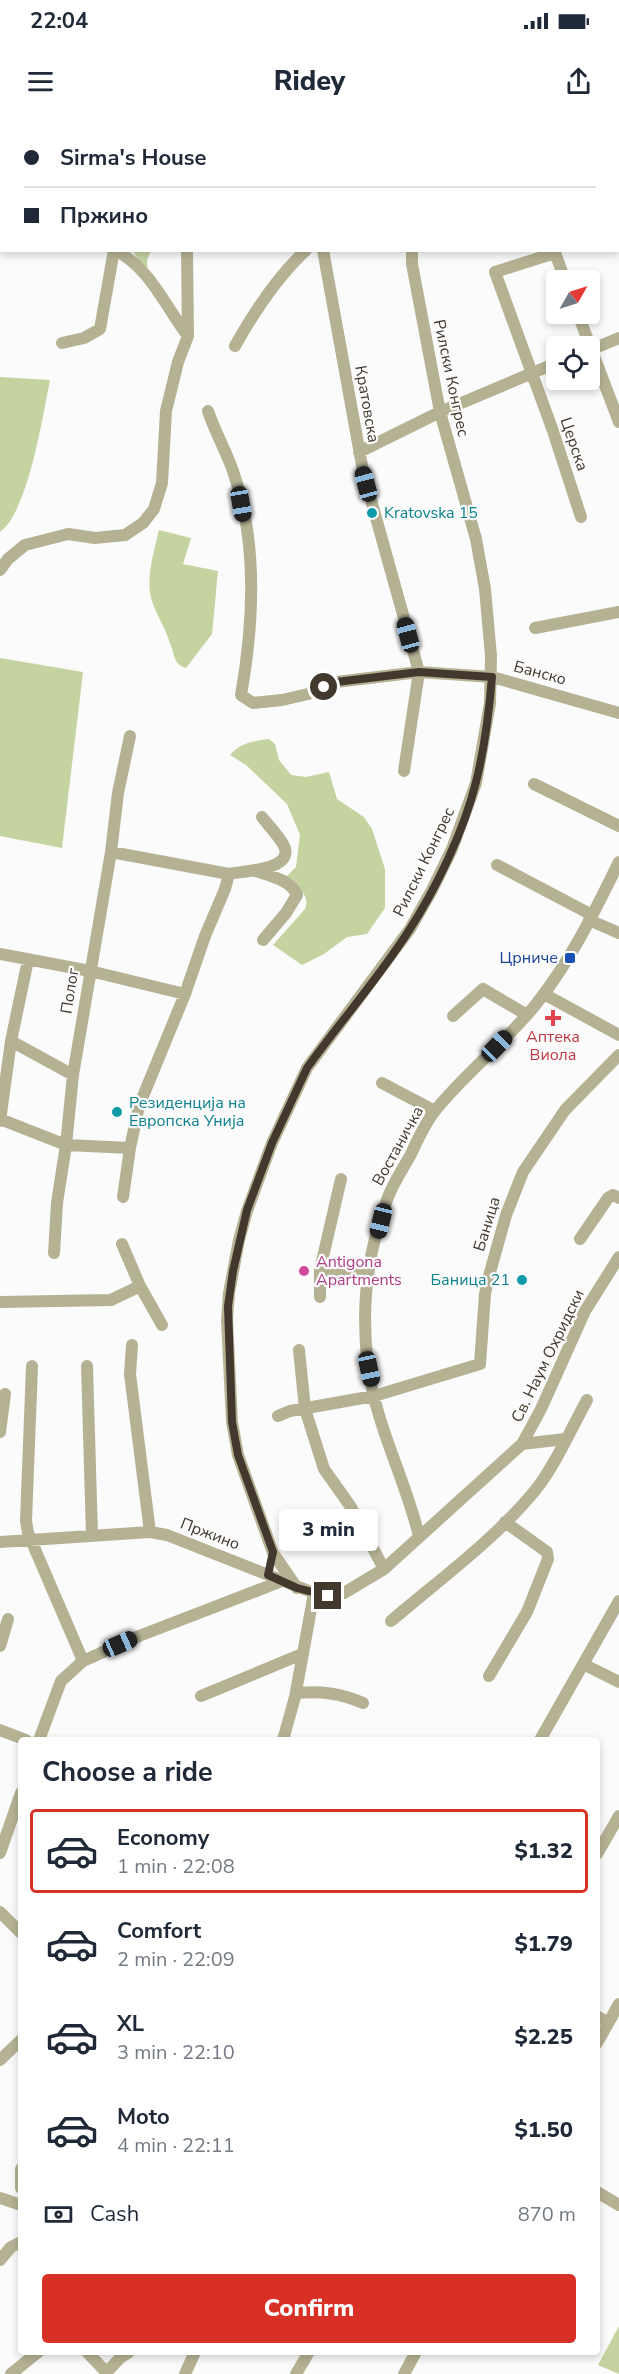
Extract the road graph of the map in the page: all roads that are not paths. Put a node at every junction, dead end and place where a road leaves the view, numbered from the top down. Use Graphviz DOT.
graph roads {
  1 [pos="114,252"];
  2 [pos="118,252"];
  3 [pos="187,252"];
  4 [pos="304,252"];
  5 [pos="322,252"];
  6 [pos="412,252"];
  7 [pos="555,252"];
  8 [pos="562,270"];
  9 [pos="188,336"];
  10 [pos="619,338"];
  11 [pos="62,343"];
  12 [pos="235,346"];
  13 [pos="600,346"];
  14 [pos="546,366"];
  15 [pos="530,372"];
  16 [pos="600,373"];
  17 [pos="208,411"];
  18 [pos="440,412"];
  19 [pos="619,422"];
  20 [pos="358,452"];
  21 [pos="581,517"];
  22 [pos="0,570"];
  23 [pos="619,612"];
  24 [pos="535,628"];
  25 [pos="419,672"];
  26 [pos="492,677"];
  27 [pos="619,713"];
  28 [pos="130,736"];
  29 [pos="404,771"];
  30 [pos="534,784"];
  31 [pos="262,816"];
  32 [pos="619,826"];
  33 [pos="111,852"];
  34 [pos="619,862"];
  35 [pos="497,865"];
  36 [pos="256,871"];
  37 [pos="229,874"];
  38 [pos="591,917"];
  39 [pos="619,933"];
  40 [pos="263,940"];
  41 [pos="0,954"];
  42 [pos="28,960"];
  43 [pos="90,971"];
  44 [pos="185,994"];
  45 [pos="544,994"];
  46 [pos="527,1015"];
  47 [pos="453,1016"];
  48 [pos="619,1035"];
  49 [pos="8,1043"];
  50 [pos="619,1055"];
  51 [pos="73,1075"];
  52 [pos="382,1083"];
  53 [pos="435,1111"];
  54 [pos="0,1120"];
  55 [pos="66,1145"];
  56 [pos="130,1148"];
  57 [pos="341,1179"];
  58 [pos="123,1197"];
  59 [pos="619,1198"];
  60 [pos="580,1239"];
  61 [pos="122,1244"];
  62 [pos="54,1253"];
  63 [pos="619,1257"];
  64 [pos="320,1270"];
  65 [pos="368,1276"];
  66 [pos="140,1286"];
  67 [pos="320,1297"];
  68 [pos="0,1302"];
  69 [pos="162,1325"];
  70 [pos="132,1345"];
  71 [pos="299,1350"];
  72 [pos="32,1366"];
  73 [pos="87,1366"];
  74 [pos="5,1394"];
  75 [pos="374,1396"];
  76 [pos="587,1400"];
  77 [pos="305,1409"];
  78 [pos="278,1416"];
  79 [pos="0,1432"];
  80 [pos="565,1439"];
  81 [pos="522,1444"];
  82 [pos="505,1522"];
  83 [pos="150,1532"];
  84 [pos="92,1535"];
  85 [pos="419,1536"];
  86 [pos="31,1539"];
  87 [pos="0,1542"];
  88 [pos="273,1552"];
  89 [pos="384,1569"];
  90 [pos="268,1575"];
  91 [pos="282,1581"];
  92 [pos="297,1588"];
  93 [pos="314,1593"];
  94 [pos="619,1601"];
  95 [pos="9,1619"];
  96 [pos="391,1621"];
  97 [pos="0,1646"];
  98 [pos="303,1654"];
  99 [pos="82,1661"];
  100 [pos="587,1666"];
  101 [pos="489,1676"];
  102 [pos="619,1682"];
  103 [pos="296,1693"];
  104 [pos="201,1696"];
  105 [pos="363,1703"];
  106 [pos="0,1730"];
  107 [pos="18,1737"];
  108 [pos="40,1737"];
  109 [pos="284,1737"];
  110 [pos="542,1737"];
  111 [pos="18,1801"];
  112 [pos="619,1816"];
  113 [pos="1,1845"];
  114 [pos="600,1849"];
  115 [pos="0,1912"];
  116 [pos="18,1930"];
  117 [pos="619,2004"];
  118 [pos="603,2020"];
  119 [pos="18,2043"];
  120 [pos="0,2060"];
  121 [pos="600,2194"];
  122 [pos="0,2198"];
  123 [pos="18,2204"];
  124 [pos="619,2205"];
  125 [pos="18,2243"];
  126 [pos="0,2260"];
  127 [pos="34,2355"];
  128 [pos="90,2355"];
  129 [pos="124,2355"];
  130 [pos="194,2355"];
  131 [pos="307,2355"];
  132 [pos="414,2355"];
  133 [pos="106,2373"];
  134 [pos="11,2374"];
  135 [pos="185,2374"];
  136 [pos="296,2374"];
  137 [pos="404,2374"];
  1 -- 11 [label="street"];
  2 -- 9 [label="street"];
  3 -- 9 [label="street"];
  4 -- 12 [label="street"];
  5 -- 20 [label="street, Кратовска"];
  6 -- 18 [label="street, Рилски Конгрес"];
  7 -- 8 [label="street"];
  7 -- 15 [label="street, Церска"];
  9 -- 22 [label="street"];
  10 -- 13 [label="street"];
  14 -- 15 [label="street"];
  15 -- 18 [label="street"];
  15 -- 21 [label="street, Церска"];
  16 -- 19 [label="street"];
  17 -- 25 [label="street, Банско"];
  18 -- 20 [label="street"];
  18 -- 26 [label="street, Рилски Конгрес"];
  20 -- 25 [label="street, Кратовска"];
  23 -- 24 [label="street"];
  25 -- 26 [label="street, Банско"];
  25 -- 29 [label="street, Кратовска"];
  26 -- 27 [label="street, Банско"];
  26 -- 88 [label="street, Рилски Конгрес"];
  28 -- 33 [label="street, Полог"];
  30 -- 32 [label="street"];
  31 -- 36 [label="street"];
  33 -- 37 [label="street"];
  33 -- 43 [label="street, Полог"];
  34 -- 38 [label="street, Востаничка"];
  35 -- 38 [label="street"];
  36 -- 37 [label="street"];
  36 -- 40 [label="street"];
  37 -- 44 [label="street"];
  38 -- 39 [label="street"];
  38 -- 45 [label="street, Востаничка"];
  41 -- 42 [label="street"];
  42 -- 43 [label="street"];
  42 -- 49 [label="street"];
  43 -- 44 [label="street"];
  43 -- 51 [label="street, Полог"];
  44 -- 56 [label="street"];
  45 -- 46 [label="street, Востаничка"];
  45 -- 48 [label="street"];
  46 -- 47 [label="street"];
  46 -- 53 [label="street, Востаничка"];
  49 -- 51 [label="street"];
  49 -- 54 [label="street"];
  50 -- 75 [label="street, Баница"];
  51 -- 55 [label="street, Полог"];
  52 -- 53 [label="street"];
  53 -- 65 [label="street, Востаничка"];
  54 -- 55 [label="street"];
  55 -- 56 [label="street"];
  55 -- 62 [label="street, Полог"];
  56 -- 58 [label="street"];
  57 -- 64 [label="street"];
  59 -- 60 [label="street"];
  61 -- 66 [label="street"];
  63 -- 81 [label="street, Св. Наум Охридски"];
  64 -- 65 [label="street"];
  64 -- 67 [label="street"];
  65 -- 75 [label="street, Востаничка"];
  66 -- 68 [label="street"];
  66 -- 69 [label="street"];
  70 -- 83 [label="street"];
  71 -- 77 [label="street"];
  72 -- 86 [label="street"];
  73 -- 84 [label="street"];
  74 -- 79 [label="street"];
  75 -- 77 [label="street"];
  75 -- 85 [label="street, Востаничка"];
  76 -- 80 [label="street"];
  77 -- 78 [label="street"];
  77 -- 89 [label="street"];
  80 -- 81 [label="street"];
  80 -- 82 [label="street"];
  81 -- 85 [label="street, Св. Наум Охридски"];
  82 -- 96 [label="street"];
  82 -- 101 [label="street"];
  83 -- 84 [label="street, Пржино"];
  83 -- 90 [label="street, Пржино"];
  84 -- 86 [label="street, Пржино"];
  85 -- 89 [label="street, Пржино"];
  86 -- 87 [label="street, Пржино"];
  86 -- 99 [label="street"];
  88 -- 90 [label="street"];
  88 -- 92 [label="street, Рилски Конгрес"];
  89 -- 93 [label="street, Пржино"];
  90 -- 91 [label="street, Пржино"];
  91 -- 92 [label="street, Пржино"];
  91 -- 99 [label="street"];
  92 -- 93 [label="street, Пржино"];
  93 -- 98 [label="street"];
  94 -- 110 [label="street"];
  95 -- 97 [label="street"];
  98 -- 103 [label="street"];
  98 -- 104 [label="street"];
  99 -- 108 [label="street"];
  100 -- 102 [label="street"];
  103 -- 105 [label="street"];
  103 -- 109 [label="street"];
  106 -- 107 [label="street"];
  111 -- 113 [label="street"];
  112 -- 114 [label="street"];
  115 -- 116 [label="street"];
  117 -- 118 [label="street"];
  119 -- 120 [label="street"];
  121 -- 124 [label="street"];
  122 -- 123 [label="street"];
  125 -- 126 [label="street"];
  127 -- 134 [label="street"];
  128 -- 133 [label="street"];
  129 -- 133 [label="street"];
  130 -- 135 [label="street"];
  131 -- 136 [label="street"];
  132 -- 137 [label="street"];
}
